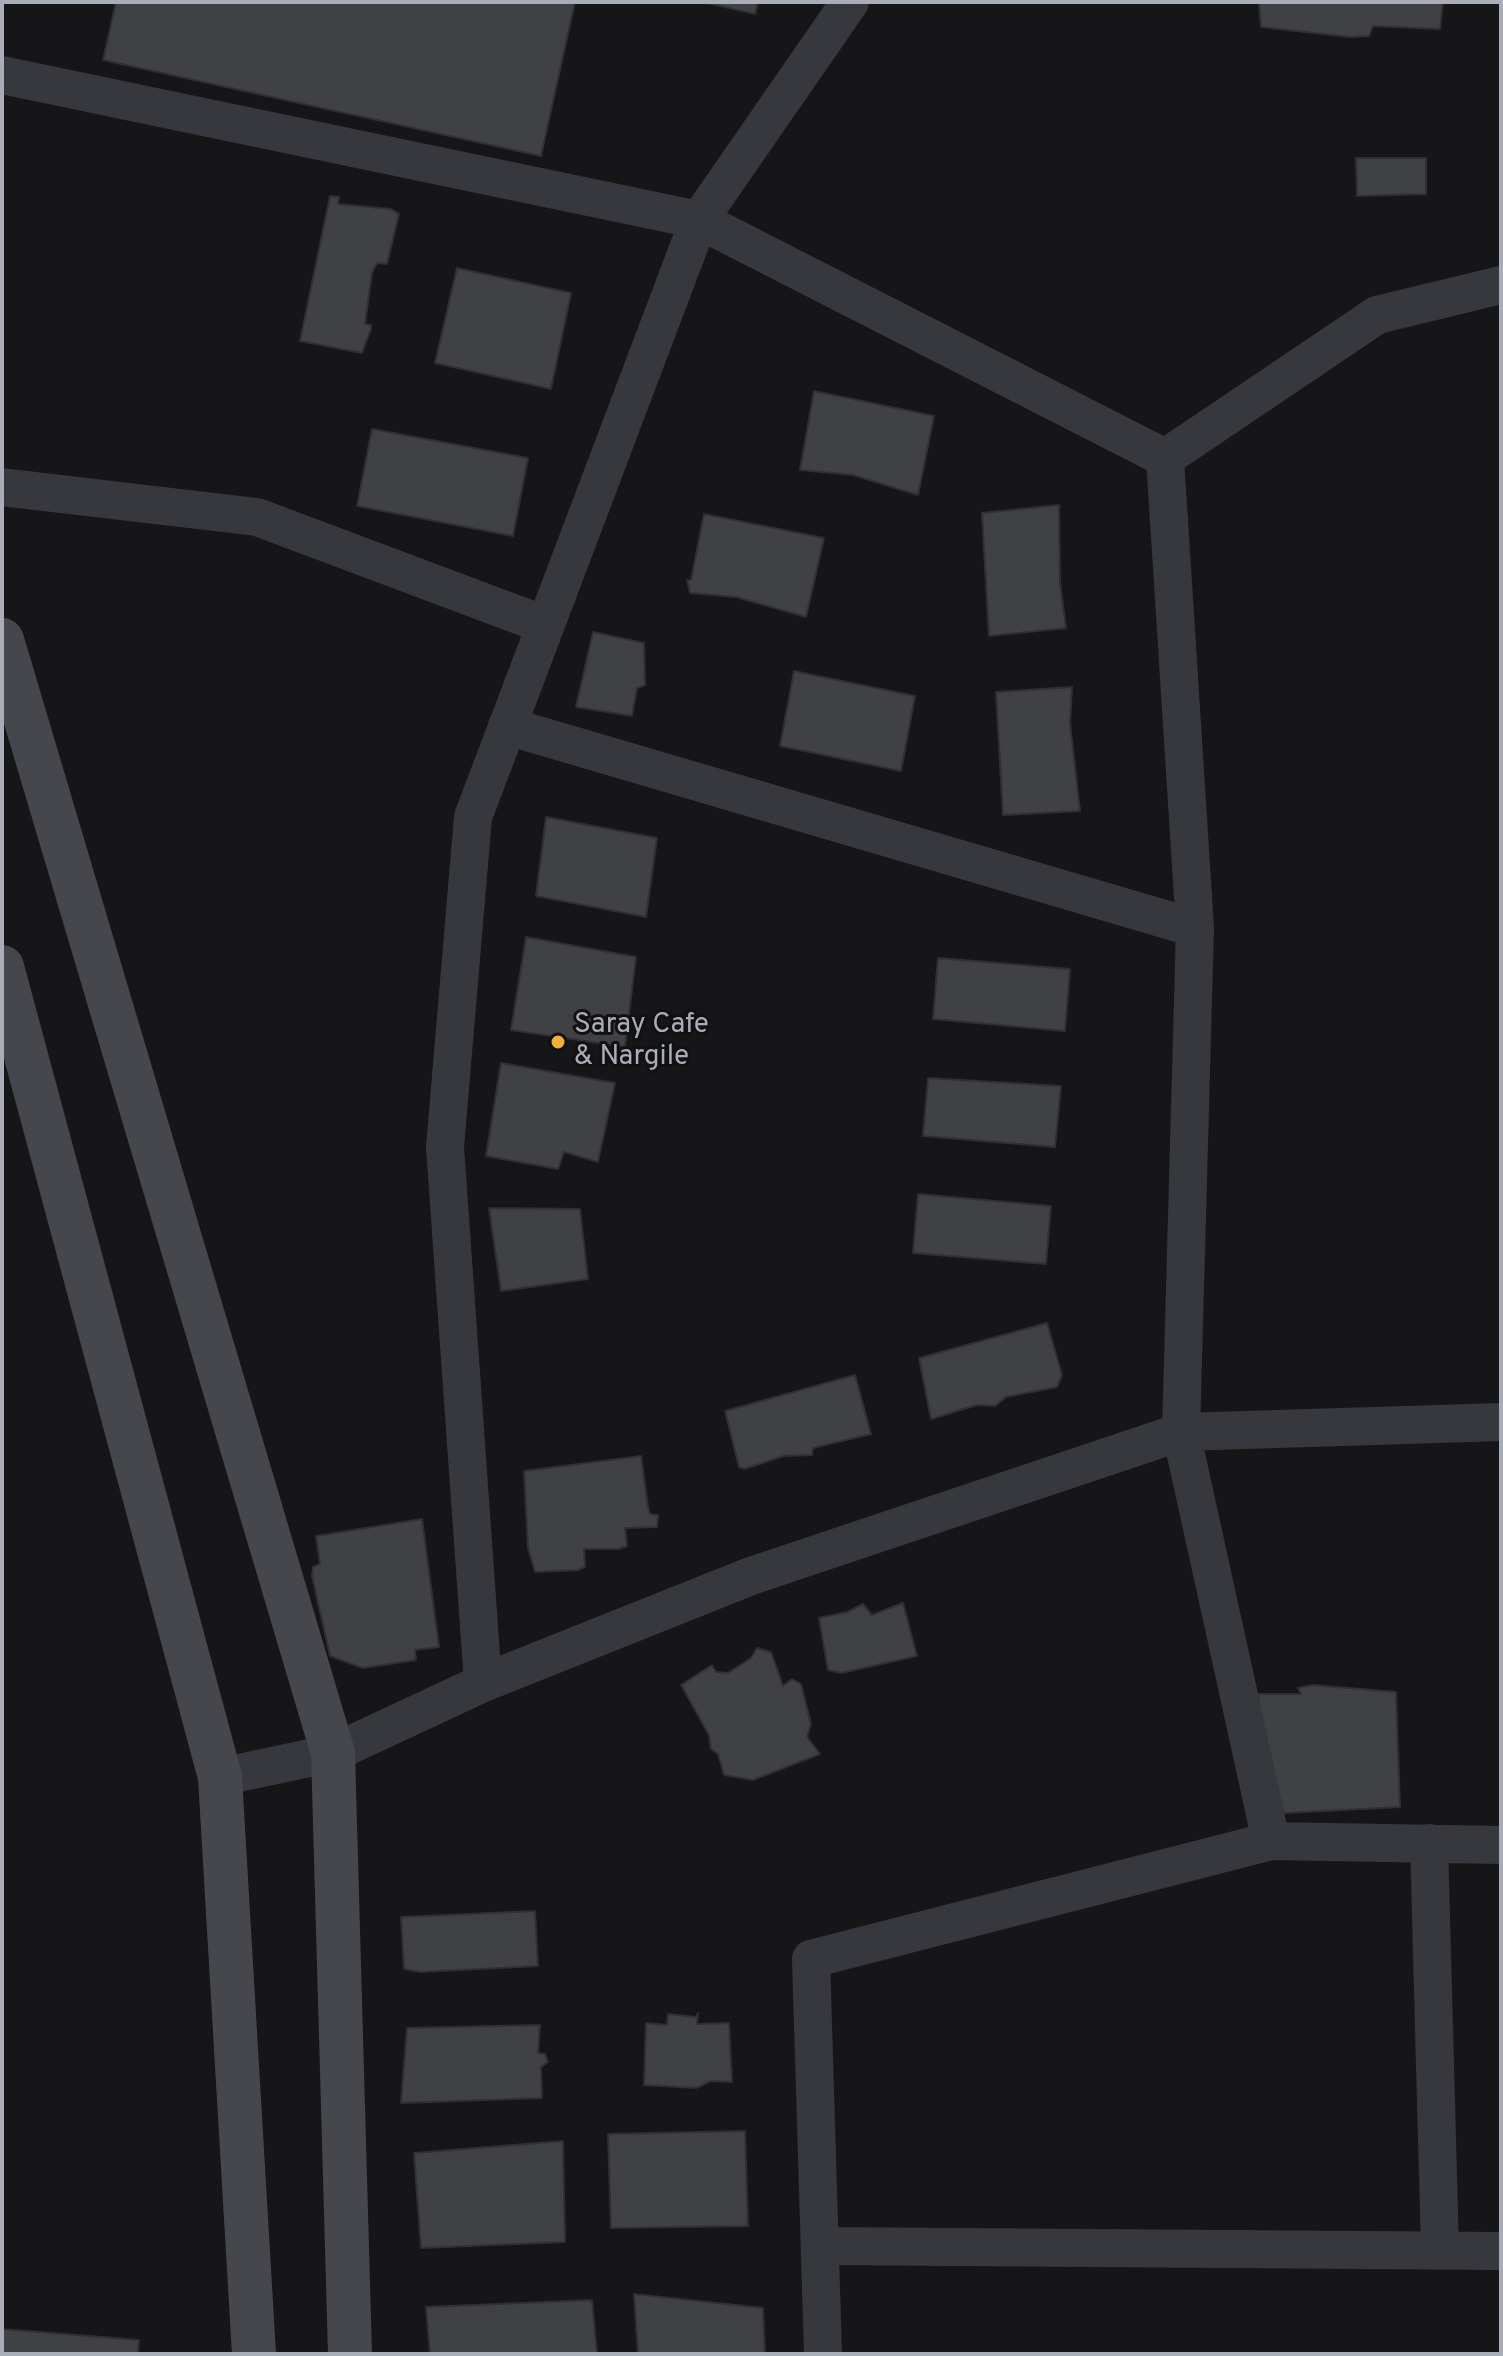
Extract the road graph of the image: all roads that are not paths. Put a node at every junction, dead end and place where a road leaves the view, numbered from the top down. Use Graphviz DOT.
graph roads {
  1 [pos="850,2"];
  2 [pos="2,75"];
  3 [pos="699,220"];
  4 [pos="1501,285"];
  5 [pos="1165,458"];
  6 [pos="2,487"];
  7 [pos="545,625"];
  8 [pos="2,640"];
  9 [pos="507,726"];
  10 [pos="1195,928"];
  11 [pos="2,967"];
  12 [pos="1501,1422"];
  13 [pos="1181,1432"];
  14 [pos="483,1683"];
  15 [pos="333,1753"];
  16 [pos="220,1777"];
  17 [pos="1271,1841"];
  18 [pos="1429,1843"];
  19 [pos="1501,1845"];
  20 [pos="820,2246"];
  21 [pos="1440,2250"];
  22 [pos="1501,2251"];
  23 [pos="254,2354"];
  24 [pos="350,2354"];
  25 [pos="823,2354"];
  1 -- 3 [label="street"];
  2 -- 3 [label="street"];
  3 -- 5 [label="street"];
  3 -- 7 [label="street"];
  4 -- 5 [label="street"];
  5 -- 10 [label="street"];
  6 -- 7 [label="street"];
  7 -- 9 [label="street"];
  8 -- 15 [label="street"];
  9 -- 10 [label="street"];
  9 -- 14 [label="street"];
  10 -- 13 [label="street"];
  11 -- 16 [label="street"];
  12 -- 13 [label="street"];
  13 -- 14 [label="street"];
  13 -- 17 [label="street"];
  14 -- 15 [label="street"];
  15 -- 16 [label="street"];
  15 -- 24 [label="street"];
  16 -- 23 [label="street"];
  17 -- 18 [label="street"];
  17 -- 20 [label="street"];
  18 -- 19 [label="street"];
  18 -- 21 [label="street"];
  20 -- 21 [label="street"];
  20 -- 25 [label="street"];
  21 -- 22 [label="street"];
}
